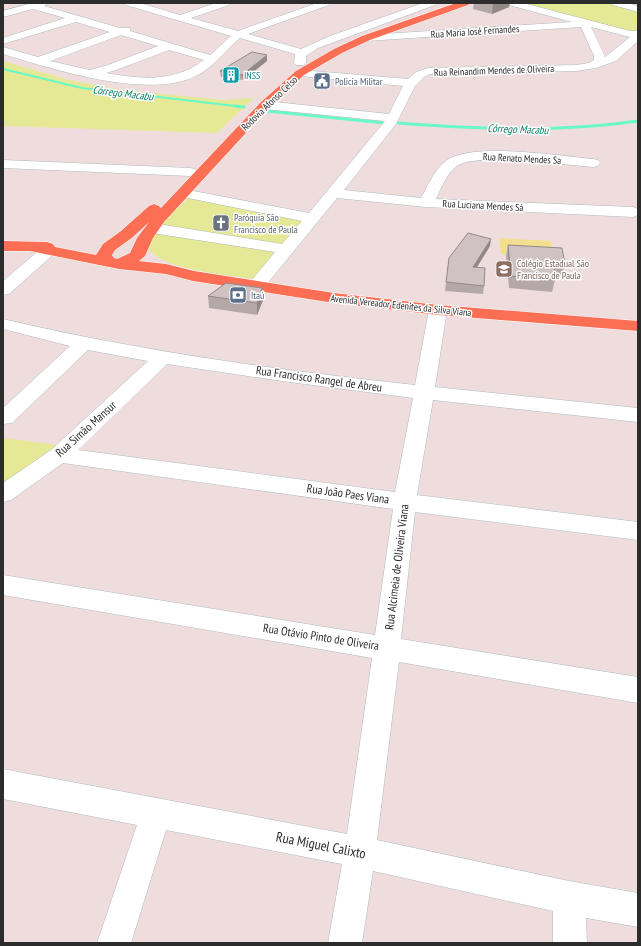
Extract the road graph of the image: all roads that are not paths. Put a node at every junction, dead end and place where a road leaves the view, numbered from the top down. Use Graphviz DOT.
graph roads {
  1 [pos="129,3"];
  2 [pos="226,3"];
  3 [pos="326,3"];
  4 [pos="432,3"];
  5 [pos="446,3"];
  6 [pos="465,3"];
  7 [pos="515,3"];
  8 [pos="616,3"];
  9 [pos="39,4"];
  10 [pos="638,9"];
  11 [pos="3,14"];
  12 [pos="175,16"];
  13 [pos="77,18"];
  14 [pos="150,22"];
  15 [pos="584,22"];
  16 [pos="136,26"];
  17 [pos="511,28"];
  18 [pos="123,31"];
  19 [pos="367,32"];
  20 [pos="239,35"];
  21 [pos="638,35"];
  22 [pos="3,41"];
  23 [pos="169,46"];
  24 [pos="3,50"];
  25 [pos="212,59"];
  26 [pos="38,61"];
  27 [pos="301,63"];
  28 [pos="593,65"];
  29 [pos="90,73"];
  30 [pos="410,83"];
  31 [pos="265,105"];
  32 [pos="392,118"];
  33 [pos="593,163"];
  34 [pos="3,164"];
  35 [pos="190,172"];
  36 [pos="183,193"];
  37 [pos="333,193"];
  38 [pos="426,202"];
  39 [pos="633,212"];
  40 [pos="311,218"];
  41 [pos="152,228"];
  42 [pos="3,246"];
  43 [pos="40,249"];
  44 [pos="286,249"];
  45 [pos="139,251"];
  46 [pos="112,258"];
  47 [pos="166,269"];
  48 [pos="256,286"];
  49 [pos="3,290"];
  50 [pos="438,310"];
  51 [pos="3,324"];
  52 [pos="638,326"];
  53 [pos="84,343"];
  54 [pos="163,358"];
  55 [pos="423,393"];
  56 [pos="638,415"];
  57 [pos="5,418"];
  58 [pos="59,455"];
  59 [pos="3,494"];
  60 [pos="405,502"];
  61 [pos="638,531"];
  62 [pos="3,585"];
  63 [pos="388,648"];
  64 [pos="638,690"];
  65 [pos="3,784"];
  66 [pos="156,813"];
  67 [pos="360,852"];
  68 [pos="569,898"];
  69 [pos="638,910"];
  70 [pos="114,943"];
  71 [pos="345,943"];
  72 [pos="570,943"];
  1 -- 12 [label="street"];
  2 -- 12 [label="street"];
  3 -- 20 [label="street"];
  4 -- 19 [label="street"];
  5 -- 19 [label="main road, Rodovia Afonso Celso"];
  6 -- 19 [label="main road, Rodovia Afonso Celso"];
  7 -- 15 [label="street, Rua Maria José Fernandes"];
  7 -- 17 [label="street"];
  8 -- 10 [label="street"];
  9 -- 11 [label="street"];
  9 -- 13 [label="street"];
  12 -- 14 [label="street"];
  12 -- 20 [label="street"];
  13 -- 18 [label="street"];
  13 -- 22 [label="street"];
  15 -- 17 [label="street, Rua Maria José Fernandes"];
  15 -- 21 [label="street, Rua Maria José Fernandes"];
  15 -- 28 [label="street"];
  16 -- 18 [label="street"];
  17 -- 19 [label="street, Rua Maria José Fernandes"];
  18 -- 23 [label="street"];
  18 -- 26 [label="street"];
  19 -- 27 [label="main road, Rodovia Afonso Celso"];
  20 -- 25 [label="street"];
  20 -- 27 [label="street"];
  21 -- 28 [label="street, Rua Reinandim Mendes de Oliveira"];
  23 -- 25 [label="street"];
  23 -- 29 [label="street"];
  24 -- 26 [label="street"];
  25 -- 29 [label="street"];
  26 -- 29 [label="street"];
  27 -- 30 [label="street"];
  27 -- 31 [label="main road, Rodovia Afonso Celso"];
  27 -- 35 [label="main road, Rodovia Afonso Celso"];
  28 -- 30 [label="street, Rua Reinandim Mendes de Oliveira"];
  30 -- 32 [label="street, Rua Reinandim Mendes de Oliveira"];
  31 -- 32 [label="street"];
  31 -- 36 [label="main road, Rodovia Afonso Celso"];
  32 -- 37 [label="street, Rua Reinandim Mendes de Oliveira"];
  33 -- 38 [label="street, Rua Renato Mendes Sa"];
  34 -- 35 [label="street"];
  35 -- 46 [label="main road, Rodovia Afonso Celso"];
  36 -- 40 [label="street"];
  36 -- 41 [label="main road, Rodovia Afonso Celso"];
  37 -- 38 [label="street, Rua Luciana Mendes Sá"];
  37 -- 40 [label="street, Rua Reinandim Mendes de Oliveira"];
  38 -- 39 [label="street, Rua Luciana Mendes Sá"];
  40 -- 44 [label="street, Rua Reinandim Mendes de Oliveira"];
  41 -- 44 [label="street"];
  41 -- 45 [label="main road, Rodovia Afonso Celso"];
  42 -- 43 [label="main road, Avenida Vereador Edenites da Silva Viana"];
  43 -- 46 [label="main road, Avenida Vereador Edenites da Silva Viana"];
  43 -- 49 [label="street"];
  44 -- 48 [label="street, Rua Reinandim Mendes de Oliveira"];
  45 -- 46 [label="main road, Rodovia Afonso Celso"];
  45 -- 47 [label="main road, Avenida Vereador Edenites da Silva Viana"];
  46 -- 47 [label="main road, Avenida Vereador Edenites da Silva Viana"];
  47 -- 48 [label="main road, Avenida Vereador Edenites da Silva Viana"];
  48 -- 50 [label="main road, Avenida Vereador Edenites da Silva Viana"];
  50 -- 52 [label="main road, Avenida Vereador Edenites da Silva Viana"];
  50 -- 55 [label="street, Rua Alcimeia de Oliveira Viana"];
  51 -- 53 [label="street, Rua Francisco Rangel de Abreu"];
  53 -- 54 [label="street, Rua Francisco Rangel de Abreu"];
  53 -- 57 [label="street"];
  54 -- 55 [label="street, Rua Francisco Rangel de Abreu"];
  54 -- 58 [label="street, Rua Simão Mansur"];
  55 -- 56 [label="street, Rua Francisco Rangel de Abreu"];
  55 -- 60 [label="street, Rua Alcimeia de Oliveira Viana"];
  58 -- 59 [label="street, Rua Simão Mansur"];
  58 -- 60 [label="street, Rua João Paes Viana"];
  60 -- 61 [label="street, Rua João Paes Viana"];
  60 -- 63 [label="street, Rua Alcimeia de Oliveira Viana"];
  62 -- 63 [label="street, Rua Otávio Pinto de Oliveira"];
  63 -- 64 [label="street, Rua Otávio Pinto de Oliveira"];
  63 -- 67 [label="street, Rua Alcimeia de Oliveira Viana"];
  65 -- 66 [label="street, Rua Miguel Calixto"];
  66 -- 67 [label="street, Rua Miguel Calixto"];
  66 -- 70 [label="street"];
  67 -- 68 [label="street, Rua Miguel Calixto"];
  67 -- 71 [label="street, Rua Alcimeia de Oliveira Viana"];
  68 -- 69 [label="street, Rua Miguel Calixto"];
  68 -- 72 [label="street"];
}
